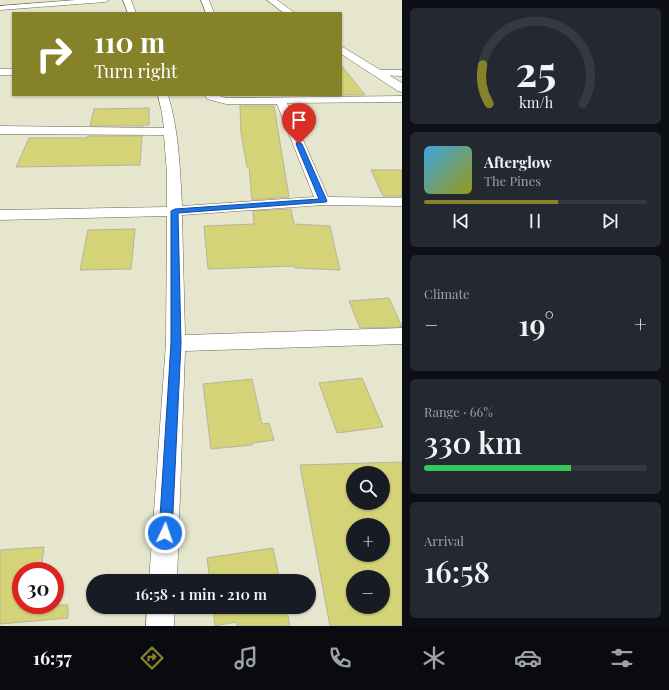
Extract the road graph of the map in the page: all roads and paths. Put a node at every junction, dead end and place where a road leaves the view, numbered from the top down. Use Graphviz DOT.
graph roads {
  1 [pos="105,0"];
  2 [pos="126,0"];
  3 [pos="205,0"];
  4 [pos="271,0"];
  5 [pos="49,2"];
  6 [pos="0,8"];
  7 [pos="50,12"];
  8 [pos="132,12"];
  9 [pos="210,12"];
  10 [pos="289,12"];
  11 [pos="342,50"];
  12 [pos="0,72"];
  13 [pos="12,72"];
  14 [pos="377,73"];
  15 [pos="402,73"];
  16 [pos="402,88"];
  17 [pos="163,96"];
  18 [pos="210,96"];
  19 [pos="402,100"];
  20 [pos="281,101"];
  21 [pos="0,130"];
  22 [pos="170,132"];
  23 [pos="323,201"];
  24 [pos="402,202"];
  25 [pos="175,211"];
  26 [pos="0,215"];
  27 [pos="402,336"];
  28 [pos="176,343"];
  29 [pos="162,574"];
  30 [pos="161,614"];
  31 [pos="160,626"];
  1 -- 5 [label="street"];
  2 -- 8 [label="street"];
  3 -- 9 [label="street"];
  4 -- 10 [label="street"];
  5 -- 6 [label="street"];
  5 -- 7 [label="street"];
  11 -- 14 [label="street"];
  12 -- 13 [label="street"];
  14 -- 15 [label="street"];
  14 -- 16 [label="street"];
  17 -- 22 [label="street"];
  18 -- 20 [label="street"];
  19 -- 20 [label="street"];
  20 -- 23 [label="street"];
  21 -- 22 [label="street"];
  22 -- 25 [label="street"];
  23 -- 24 [label="street"];
  23 -- 25 [label="street"];
  25 -- 26 [label="street"];
  25 -- 28 [label="street"];
  27 -- 28 [label="street"];
  28 -- 29 [label="street"];
  30 -- 31 [label="street"];
}
